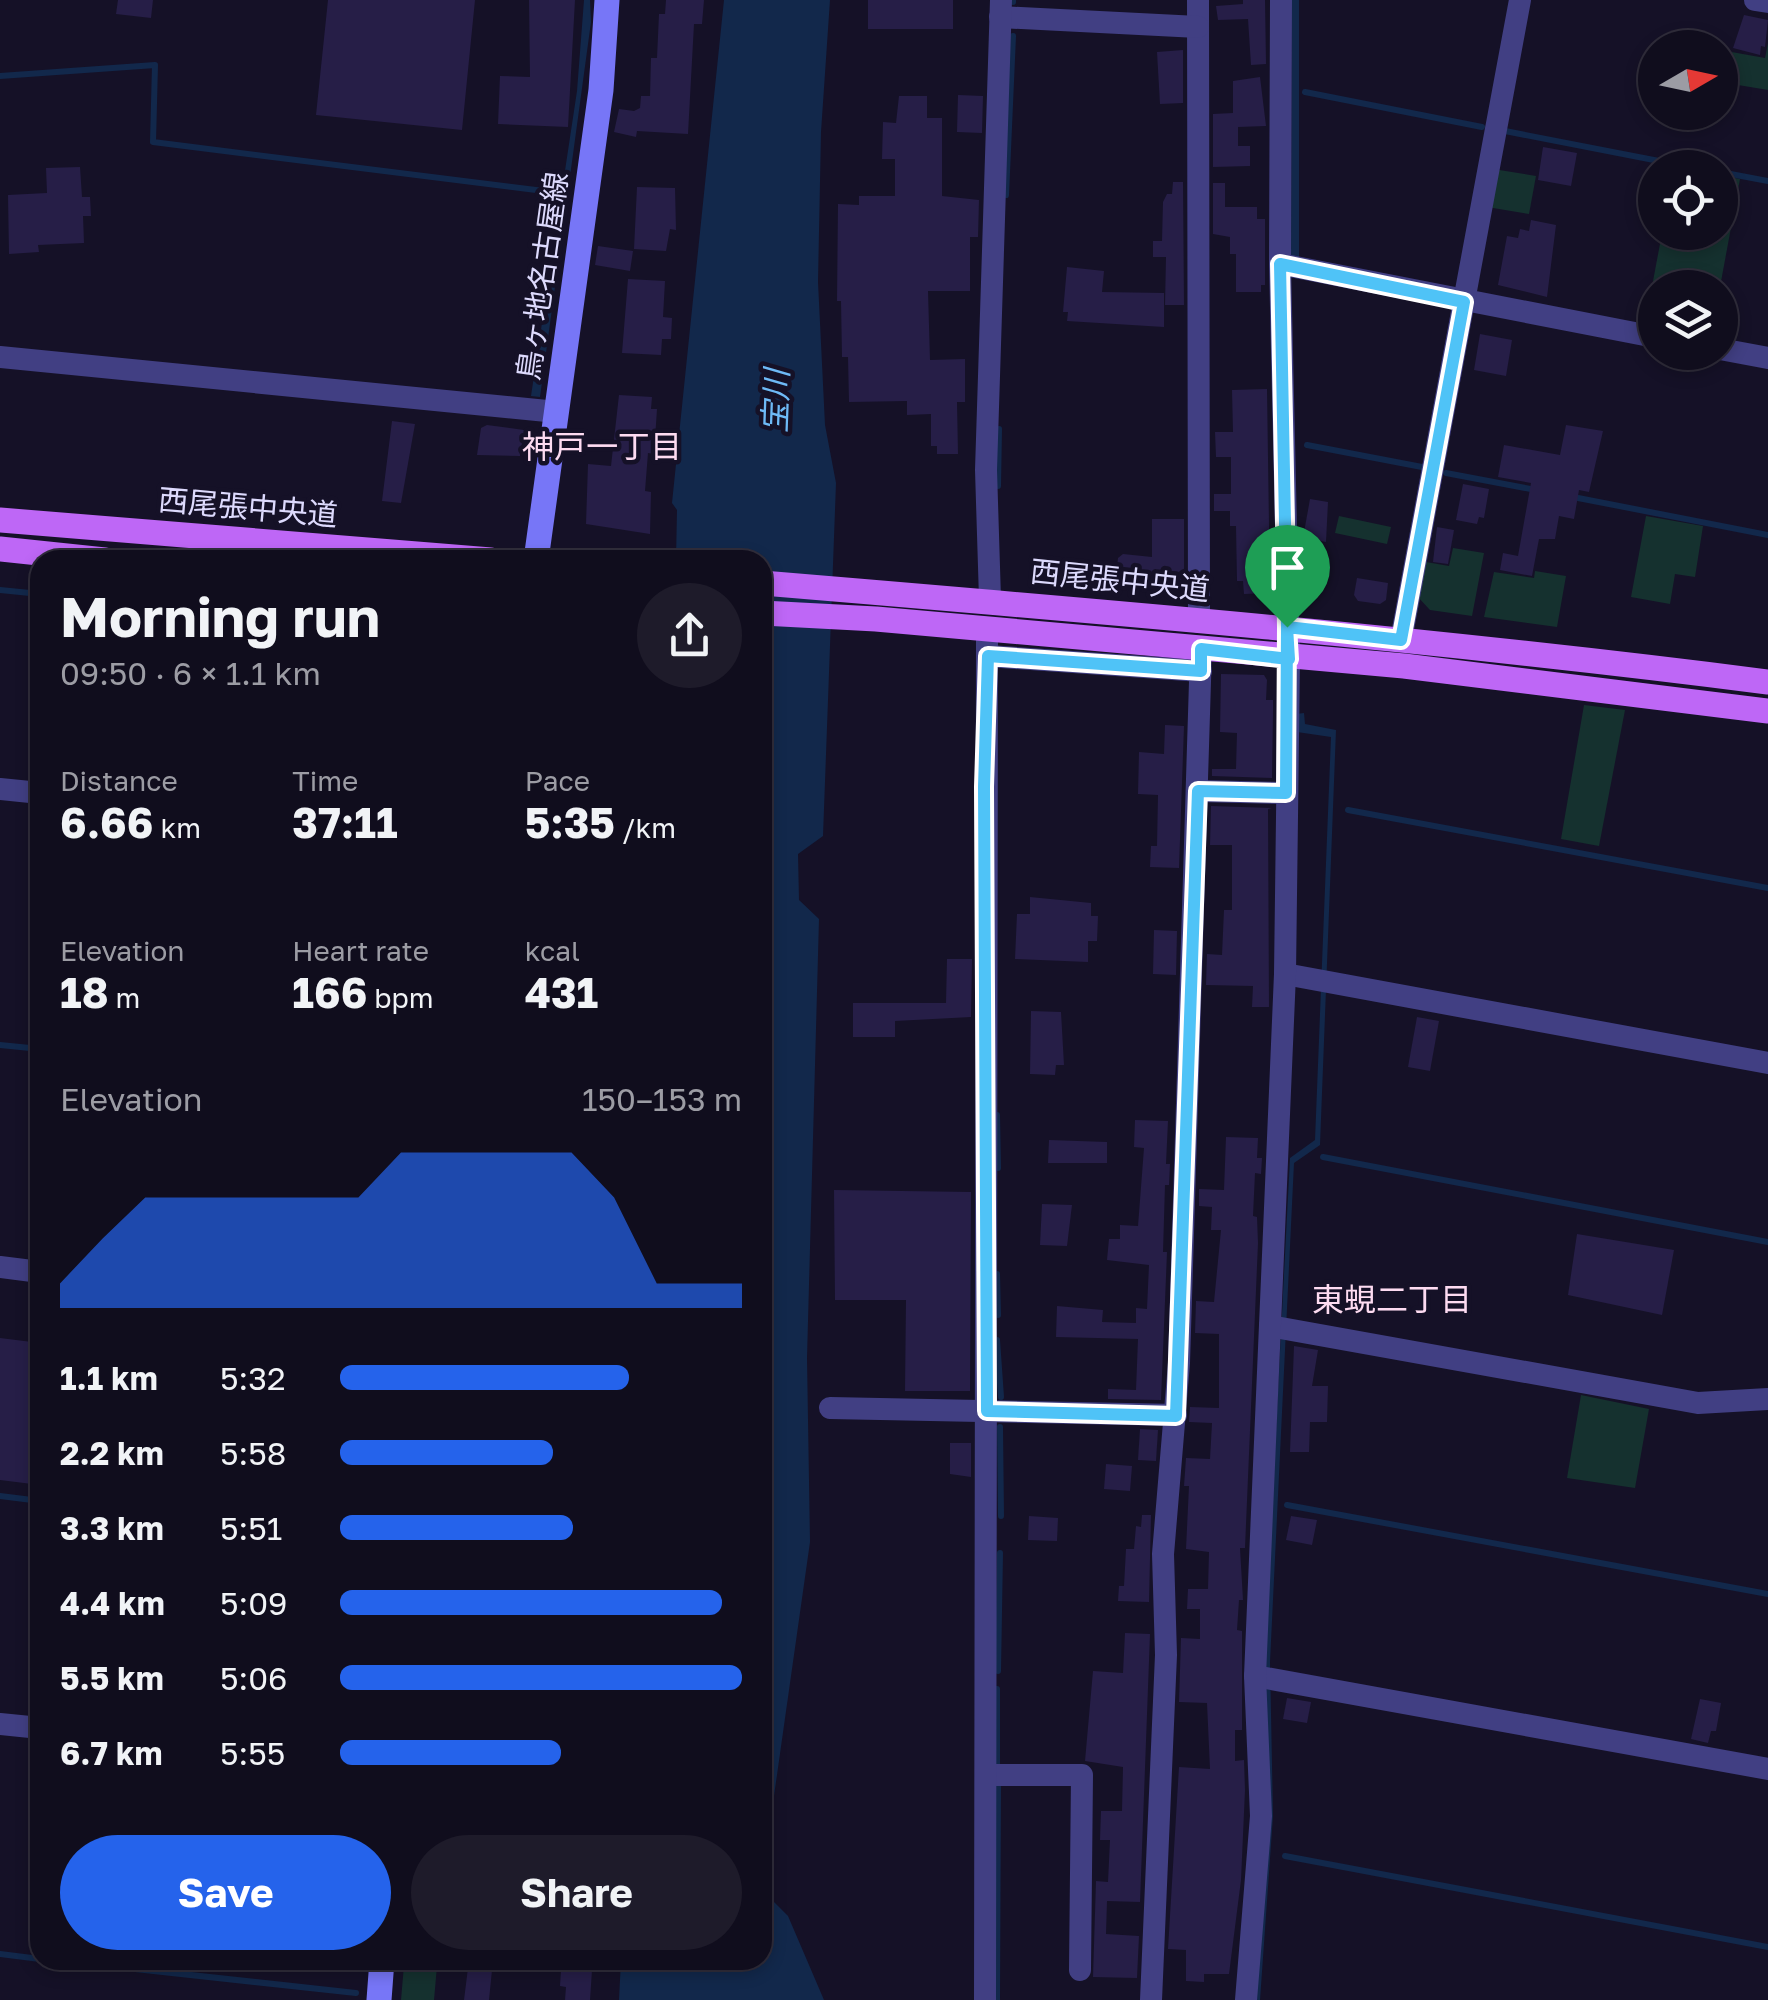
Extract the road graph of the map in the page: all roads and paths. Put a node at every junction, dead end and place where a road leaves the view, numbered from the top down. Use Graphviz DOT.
graph roads {
  1 [pos="607,0"];
  2 [pos="1198,0"];
  3 [pos="1281,0"];
  4 [pos="1520,0"];
  5 [pos="1756,0"];
  6 [pos="1768,2"];
  7 [pos="1000,8"];
  8 [pos="1198,27"];
  9 [pos="1280,264"];
  10 [pos="1464,302"];
  11 [pos="1638,334"];
  12 [pos="1738,352"];
  13 [pos="0,357"];
  14 [pos="1768,358"];
  15 [pos="557,412"];
  16 [pos="0,520"];
  17 [pos="0,549"];
  18 [pos="368,550"];
  19 [pos="537,550"];
  20 [pos="30,552"];
  21 [pos="772,584"];
  22 [pos="990,598"];
  23 [pos="772,614"];
  24 [pos="1199,622"];
  25 [pos="1287,627"];
  26 [pos="1401,640"];
  27 [pos="988,643"];
  28 [pos="1289,659"];
  29 [pos="1201,660"];
  30 [pos="1768,682"];
  31 [pos="1768,711"];
  32 [pos="0,789"];
  33 [pos="1198,791"];
  34 [pos="30,792"];
  35 [pos="1286,793"];
  36 [pos="1285,974"];
  37 [pos="1768,1063"];
  38 [pos="0,1267"];
  39 [pos="30,1271"];
  40 [pos="1279,1327"];
  41 [pos="1768,1399"];
  42 [pos="830,1408"];
  43 [pos="987,1411"];
  44 [pos="1176,1416"];
  45 [pos="1263,1678"];
  46 [pos="0,1724"];
  47 [pos="30,1727"];
  48 [pos="1768,1769"];
  49 [pos="987,1775"];
  50 [pos="382,1970"];
  51 [pos="1080,1970"];
  52 [pos="380,2000"];
  53 [pos="986,2000"];
  54 [pos="1151,2000"];
  55 [pos="1246,2000"];
  1 -- 15 [label="main road, 鳥ヶ地名古屋線"];
  2 -- 8 [label="street"];
  3 -- 9 [label="street"];
  4 -- 10 [label="street"];
  5 -- 6 [label="street"];
  7 -- 8 [label="street"];
  7 -- 22 [label="street"];
  8 -- 24 [label="street"];
  9 -- 10 [label="street"];
  9 -- 25 [label="street"];
  10 -- 11 [label="street"];
  10 -- 26 [label="street"];
  12 -- 14 [label="street"];
  13 -- 15 [label="street"];
  15 -- 19 [label="main road, 鳥ヶ地名古屋線"];
  16 -- 18 [label="main road, 西尾張中央道"];
  17 -- 20 [label="main road"];
  21 -- 22 [label="main road, 西尾張中央道"];
  22 -- 24 [label="main road, 西尾張中央道"];
  23 -- 27 [label="main road, 西尾張中央道"];
  24 -- 25 [label="main road, 西尾張中央道"];
  25 -- 26 [label="main road, 西尾張中央道"];
  25 -- 28 [label="street"];
  26 -- 30 [label="main road, 西尾張中央道"];
  27 -- 29 [label="main road, 西尾張中央道"];
  27 -- 43 [label="street"];
  28 -- 29 [label="main road, 西尾張中央道"];
  28 -- 31 [label="main road, 西尾張中央道"];
  28 -- 35 [label="street"];
  29 -- 33 [label="street"];
  32 -- 34 [label="street"];
  33 -- 35 [label="street"];
  33 -- 44 [label="street"];
  35 -- 36 [label="street"];
  36 -- 37 [label="street"];
  36 -- 40 [label="street"];
  38 -- 39 [label="street"];
  40 -- 41 [label="street"];
  40 -- 45 [label="street"];
  42 -- 43 [label="street"];
  43 -- 44 [label="street"];
  43 -- 49 [label="street"];
  44 -- 54 [label="street"];
  45 -- 48 [label="street"];
  45 -- 55 [label="street"];
  46 -- 47 [label="street"];
  49 -- 51 [label="street"];
  49 -- 53 [label="street"];
  50 -- 52 [label="main road"];
}
